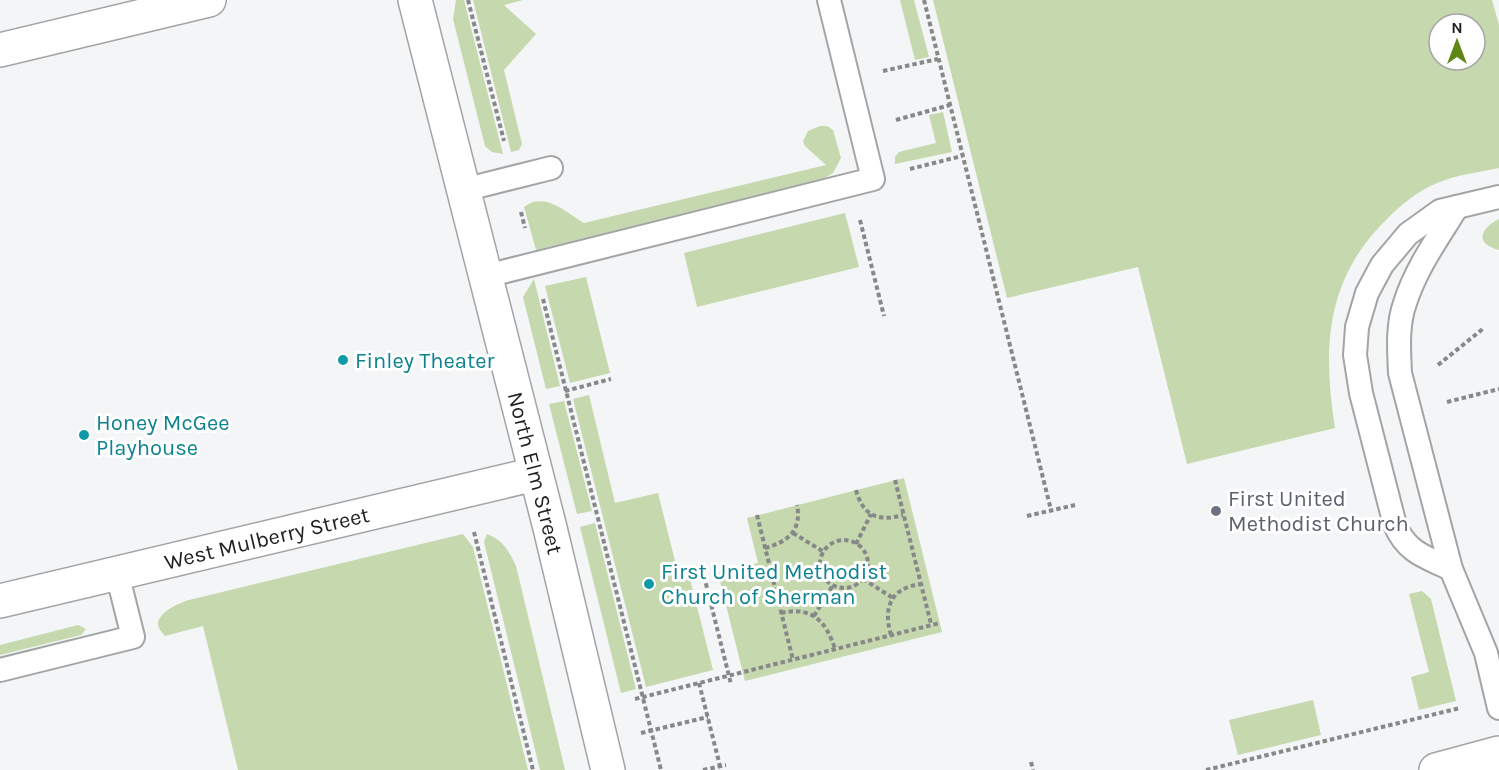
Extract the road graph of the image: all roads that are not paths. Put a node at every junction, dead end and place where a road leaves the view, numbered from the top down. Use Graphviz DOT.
graph roads {
  1 [pos="209,0"];
  2 [pos="415,0"];
  3 [pos="829,0"];
  4 [pos="0,50"];
  5 [pos="551,168"];
  6 [pos="464,190"];
  7 [pos="1499,197"];
  8 [pos="1457,207"];
  9 [pos="486,276"];
  10 [pos="535,474"];
  11 [pos="1451,569"];
  12 [pos="117,573"];
  13 [pos="0,601"];
  14 [pos="0,670"];
  15 [pos="1498,703"];
  16 [pos="1499,753"];
  17 [pos="605,757"];
  18 [pos="1436,770"];
  1 -- 4 [label="street"];
  2 -- 6 [label="street, North Elm Street"];
  3 -- 9 [label="lane"];
  5 -- 6 [label="lane"];
  6 -- 9 [label="street, North Elm Street"];
  7 -- 8 [label="lane"];
  8 -- 11 [label="lane"];
  8 -- 11 [label="lane"];
  9 -- 10 [label="street, North Elm Street"];
  10 -- 12 [label="street, West Mulberry Street"];
  10 -- 17 [label="street, North Elm Street"];
  11 -- 15 [label="lane"];
  12 -- 13 [label="street, West Mulberry Street"];
  12 -- 14 [label="lane"];
  16 -- 18 [label="street"];
}
